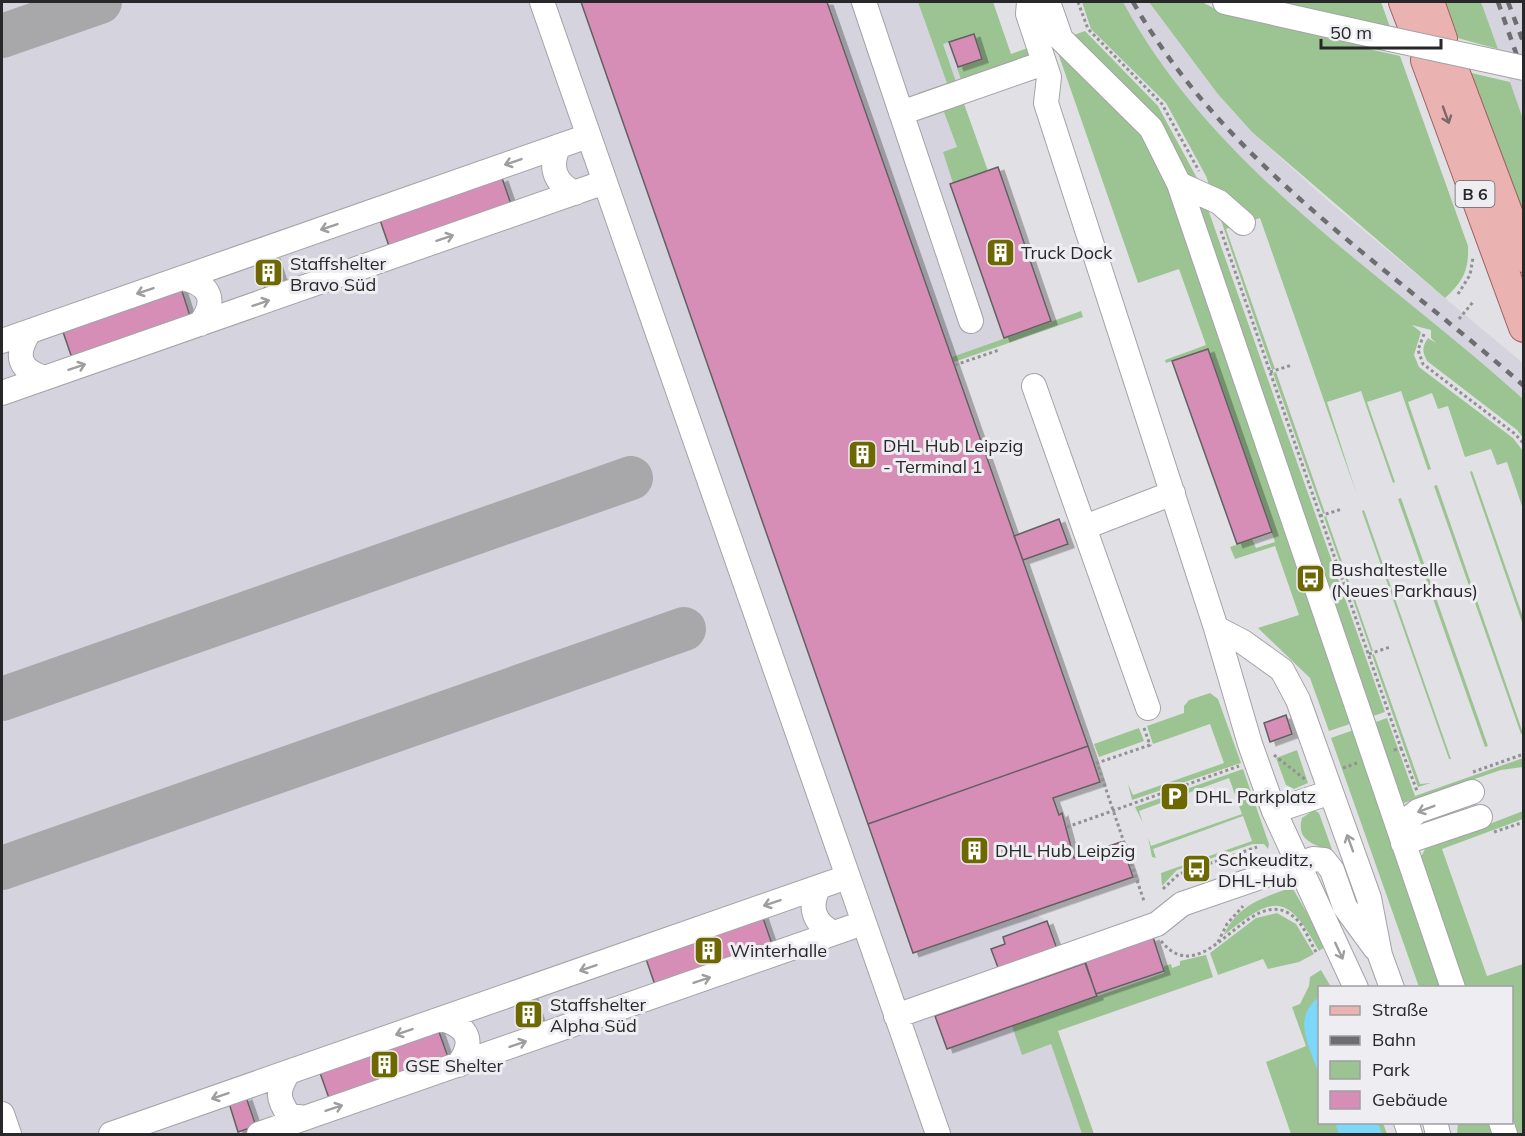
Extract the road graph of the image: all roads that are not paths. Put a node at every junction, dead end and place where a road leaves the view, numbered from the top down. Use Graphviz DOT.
graph roads {
  1 [pos="542,2"];
  2 [pos="864,2"];
  3 [pos="1029,2"];
  4 [pos="1048,2"];
  5 [pos="1225,2"];
  6 [pos="1404,2"];
  7 [pos="1429,2"];
  8 [pos="1425,48"];
  9 [pos="1044,63"];
  10 [pos="1524,68"];
  11 [pos="902,113"];
  12 [pos="588,136"];
  13 [pos="559,146"];
  14 [pos="604,182"];
  15 [pos="1179,183"];
  16 [pos="575,193"];
  17 [pos="1232,227"];
  18 [pos="1524,257"];
  19 [pos="183,278"];
  20 [pos="971,321"];
  21 [pos="200,324"];
  22 [pos="1524,327"];
  23 [pos="28,332"];
  24 [pos="2,341"];
  25 [pos="45,378"];
  26 [pos="1034,386"];
  27 [pos="2,393"];
  28 [pos="1173,494"];
  29 [pos="1085,527"];
  30 [pos="1216,628"];
  31 [pos="1148,708"];
  32 [pos="1328,783"];
  33 [pos="1471,783"];
  34 [pos="1274,811"];
  35 [pos="1480,817"];
  36 [pos="1403,843"];
  37 [pos="1297,863"];
  38 [pos="847,877"];
  39 [pos="819,887"];
  40 [pos="864,923"];
  41 [pos="834,933"];
  42 [pos="1380,955"];
  43 [pos="1356,986"];
  44 [pos="1392,986"];
  45 [pos="1453,986"];
  46 [pos="896,1016"];
  47 [pos="442,1019"];
  48 [pos="458,1065"];
  49 [pos="288,1073"];
  50 [pos="2,1114"];
  51 [pos="304,1118"];
  52 [pos="9,1134"];
  53 [pos="111,1134"];
  54 [pos="259,1134"];
  55 [pos="938,1134"];
  1 -- 12 [label="street"];
  2 -- 11 [label="street"];
  3 -- 9 [label="street"];
  4 -- 15 [label="street"];
  5 -- 8 [label="street"];
  6 -- 8 [label="main road, B 6"];
  7 -- 8 [label="main road, B 6"];
  8 -- 10 [label="street, bridge"];
  8 -- 18 [label="main road, B 6"];
  8 -- 22 [label="main road, B 6, one-way"];
  9 -- 11 [label="street"];
  9 -- 28 [label="street"];
  11 -- 20 [label="street"];
  12 -- 13 [label="street"];
  12 -- 14 [label="street"];
  13 -- 16 [label="street"];
  13 -- 19 [label="street, one-way"];
  14 -- 16 [label="street"];
  14 -- 38 [label="street"];
  15 -- 17 [label="street"];
  15 -- 36 [label="street"];
  21 -- 16 [label="street, one-way"];
  19 -- 21 [label="street"];
  19 -- 23 [label="street, one-way"];
  25 -- 21 [label="street, one-way"];
  23 -- 24 [label="street"];
  23 -- 25 [label="street"];
  25 -- 27 [label="street"];
  26 -- 29 [label="street"];
  28 -- 29 [label="street"];
  28 -- 30 [label="street"];
  29 -- 31 [label="street"];
  30 -- 32 [label="street"];
  30 -- 34 [label="street"];
  32 -- 34 [label="street"];
  42 -- 32 [label="street, one-way"];
  33 -- 36 [label="street, one-way"];
  34 -- 37 [label="street"];
  35 -- 36 [label="street"];
  36 -- 45 [label="street"];
  37 -- 42 [label="street"];
  37 -- 43 [label="street, one-way"];
  37 -- 46 [label="street"];
  38 -- 39 [label="street"];
  38 -- 40 [label="street"];
  39 -- 41 [label="street"];
  39 -- 47 [label="street, one-way"];
  40 -- 41 [label="street"];
  40 -- 46 [label="street"];
  48 -- 41 [label="street, one-way"];
  42 -- 44 [label="street"];
  46 -- 55 [label="street"];
  47 -- 48 [label="street"];
  47 -- 49 [label="street, one-way"];
  51 -- 48 [label="street, one-way"];
  49 -- 51 [label="street"];
  49 -- 53 [label="street, one-way"];
  50 -- 52 [label="street"];
  51 -- 54 [label="street"];
}
